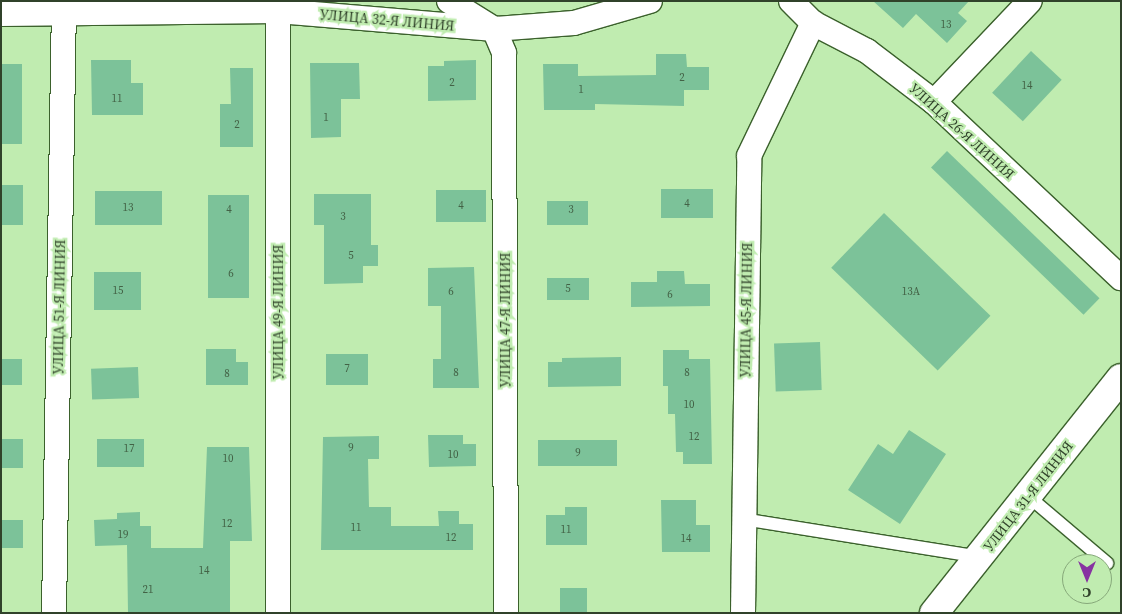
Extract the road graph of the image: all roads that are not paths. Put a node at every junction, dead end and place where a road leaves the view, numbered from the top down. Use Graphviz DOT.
graph roads {
  1 [pos="449,1"];
  2 [pos="650,1"];
  3 [pos="791,1"];
  4 [pos="1030,1"];
  5 [pos="64,8"];
  6 [pos="278,11"];
  7 [pos="1,14"];
  8 [pos="813,23"];
  9 [pos="494,29"];
  10 [pos="934,102"];
  11 [pos="1121,278"];
  12 [pos="1121,378"];
  13 [pos="1028,496"];
  14 [pos="743,520"];
  15 [pos="1097,554"];
  16 [pos="980,557"];
  17 [pos="54,613"];
  18 [pos="278,613"];
  19 [pos="506,613"];
  20 [pos="743,613"];
  21 [pos="934,613"];
  1 -- 9 [label="street"];
  2 -- 9 [label="street, УЛИЦА 32-Я ЛИНИЯ"];
  3 -- 8 [label="street, УЛИЦА 26-Я ЛИНИЯ"];
  4 -- 10 [label="street"];
  5 -- 6 [label="street, УЛИЦА 32-Я ЛИНИЯ"];
  5 -- 7 [label="street, УЛИЦА 32-Я ЛИНИЯ"];
  5 -- 17 [label="street, УЛИЦА 51-Я ЛИНИЯ"];
  6 -- 9 [label="street, УЛИЦА 32-Я ЛИНИЯ"];
  6 -- 18 [label="street, УЛИЦА 49-Я ЛИНИЯ"];
  8 -- 10 [label="street, УЛИЦА 26-Я ЛИНИЯ"];
  8 -- 14 [label="street, УЛИЦА 45-Я ЛИНИЯ"];
  9 -- 19 [label="street, УЛИЦА 47-Я ЛИНИЯ"];
  10 -- 11 [label="street, УЛИЦА 26-Я ЛИНИЯ"];
  12 -- 13 [label="street, УЛИЦА 31-Я ЛИНИЯ"];
  13 -- 15 [label="lane"];
  13 -- 16 [label="street, УЛИЦА 31-Я ЛИНИЯ"];
  14 -- 16 [label="lane"];
  14 -- 20 [label="street, УЛИЦА 45-Я ЛИНИЯ"];
  16 -- 21 [label="street, УЛИЦА 31-Я ЛИНИЯ"];
}
